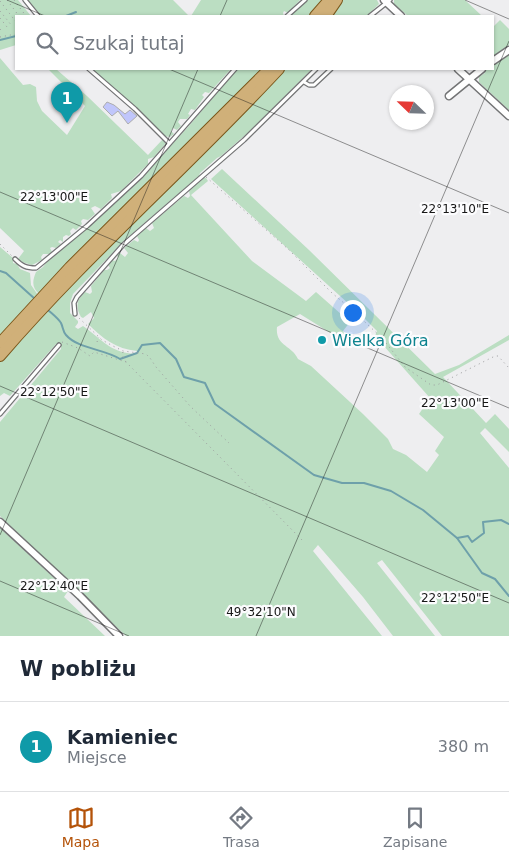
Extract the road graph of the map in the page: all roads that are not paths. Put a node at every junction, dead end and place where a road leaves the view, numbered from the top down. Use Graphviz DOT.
graph roads {
  1 [pos="25,0"];
  2 [pos="305,0"];
  3 [pos="329,0"];
  4 [pos="337,0"];
  5 [pos="386,1"];
  6 [pos="37,15"];
  7 [pos="288,15"];
  8 [pos="316,15"];
  9 [pos="327,15"];
  10 [pos="371,15"];
  11 [pos="400,15"];
  12 [pos="509,50"];
  13 [pos="494,61"];
  14 [pos="90,70"];
  15 [pos="234,70"];
  16 [pos="268,70"];
  17 [pos="278,70"];
  18 [pos="315,70"];
  19 [pos="330,70"];
  20 [pos="459,70"];
  21 [pos="481,70"];
  22 [pos="469,79"];
  23 [pos="304,82"];
  24 [pos="449,96"];
  25 [pos="509,116"];
  26 [pos="169,143"];
  27 [pos="15,259"];
  28 [pos="51,294"];
  29 [pos="75,314"];
  30 [pos="30,316"];
  31 [pos="0,343"];
  32 [pos="59,345"];
  33 [pos="0,356"];
  34 [pos="0,414"];
  35 [pos="0,522"];
  36 [pos="119,636"];
  1 -- 6 [label="lane"];
  2 -- 7 [label="lane"];
  3 -- 8 [label="main road"];
  4 -- 9 [label="main road"];
  5 -- 10 [label="lane"];
  5 -- 11 [label="street"];
  12 -- 13 [label="street"];
  14 -- 26 [label="lane"];
  15 -- 26 [label="lane"];
  16 -- 28 [label="main road"];
  17 -- 28 [label="main road"];
  18 -- 23 [label="lane"];
  19 -- 23 [label="lane"];
  20 -- 22 [label="street"];
  21 -- 22 [label="street"];
  22 -- 24 [label="street"];
  22 -- 25 [label="street"];
  23 -- 29 [label="lane"];
  26 -- 27 [label="lane"];
  28 -- 30 [label="main road"];
  30 -- 31 [label="main road"];
  30 -- 33 [label="main road"];
  32 -- 34 [label="lane"];
  35 -- 36 [label="street"];
}
